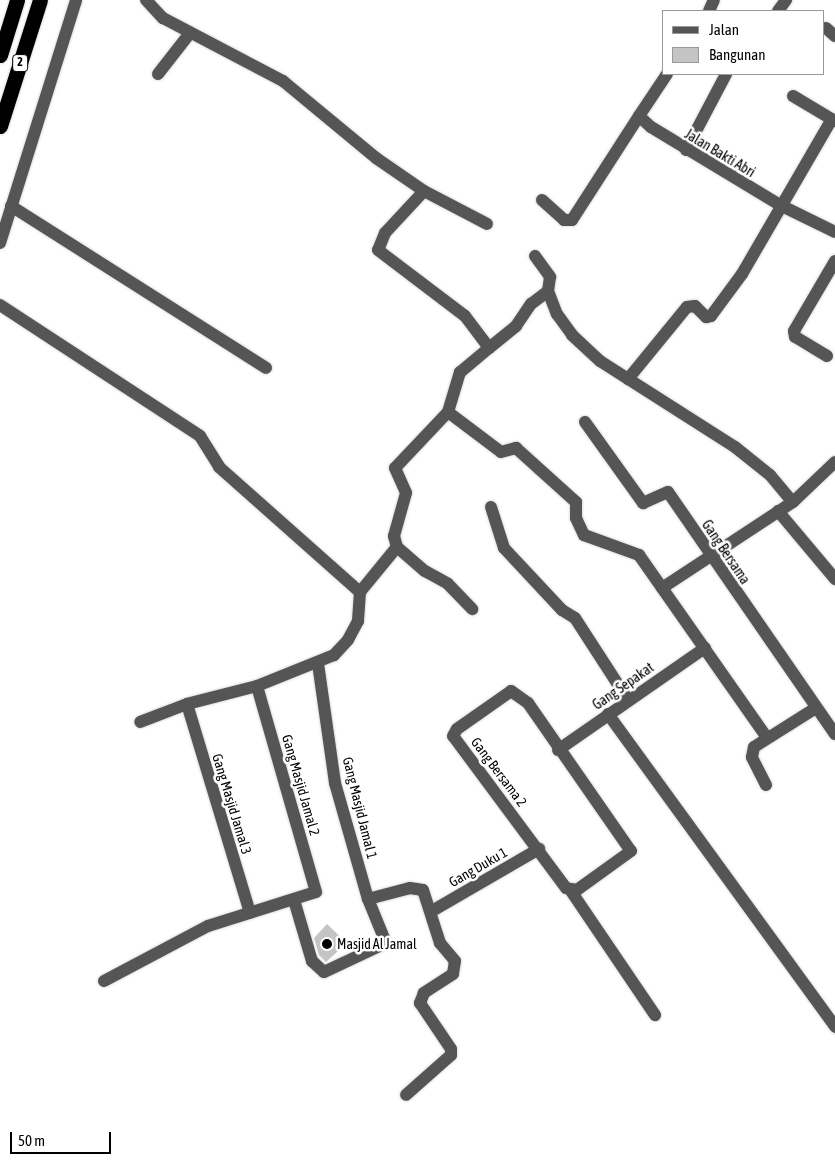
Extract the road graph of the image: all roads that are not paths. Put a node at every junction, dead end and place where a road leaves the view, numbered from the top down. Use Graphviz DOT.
graph roads {
  1 [pos="17,0"];
  2 [pos="40,0"];
  3 [pos="76,0"];
  4 [pos="146,0"];
  5 [pos="190,32"];
  6 [pos="0,55"];
  7 [pos="158,74"];
  8 [pos="666,75"];
  9 [pos="725,75"];
  10 [pos="793,96"];
  11 [pos="639,116"];
  12 [pos="833,120"];
  13 [pos="0,126"];
  14 [pos="686,150"];
  15 [pos="424,191"];
  16 [pos="542,200"];
  17 [pos="780,205"];
  18 [pos="11,206"];
  19 [pos="487,224"];
  20 [pos="835,232"];
  21 [pos="0,243"];
  22 [pos="535,256"];
  23 [pos="835,261"];
  24 [pos="548,291"];
  25 [pos="0,305"];
  26 [pos="489,348"];
  27 [pos="827,356"];
  28 [pos="266,368"];
  29 [pos="628,379"];
  30 [pos="448,412"];
  31 [pos="585,422"];
  32 [pos="835,462"];
  33 [pos="793,502"];
  34 [pos="491,507"];
  35 [pos="778,511"];
  36 [pos="397,547"];
  37 [pos="711,556"];
  38 [pos="835,579"];
  39 [pos="662,588"];
  40 [pos="360,592"];
  41 [pos="472,609"];
  42 [pos="705,648"];
  43 [pos="318,664"];
  44 [pos="257,686"];
  45 [pos="628,700"];
  46 [pos="187,704"];
  47 [pos="814,709"];
  48 [pos="608,714"];
  49 [pos="140,722"];
  50 [pos="835,734"];
  51 [pos="767,738"];
  52 [pos="558,750"];
  53 [pos="766,785"];
  54 [pos="539,850"];
  55 [pos="571,891"];
  56 [pos="368,899"];
  57 [pos="294,900"];
  58 [pos="432,911"];
  59 [pos="250,913"];
  60 [pos="104,981"];
  61 [pos="655,1014"];
  62 [pos="835,1027"];
  63 [pos="406,1096"];
  1 -- 6 [label="highway, 2"];
  2 -- 13 [label="highway, 2"];
  3 -- 18 [label="street"];
  4 -- 5 [label="street"];
  5 -- 7 [label="street"];
  5 -- 15 [label="street"];
  8 -- 11 [label="street"];
  9 -- 14 [label="street"];
  10 -- 12 [label="street"];
  11 -- 14 [label="street, Jalan Bakti Abri"];
  11 -- 16 [label="street"];
  12 -- 17 [label="street"];
  14 -- 17 [label="street, Jalan Bakti Abri"];
  15 -- 19 [label="street"];
  15 -- 26 [label="street"];
  17 -- 20 [label="street, Jalan Bakti Abri"];
  17 -- 29 [label="street"];
  18 -- 21 [label="street"];
  18 -- 28 [label="street"];
  22 -- 24 [label="street"];
  23 -- 27 [label="street"];
  24 -- 26 [label="street"];
  24 -- 29 [label="street"];
  25 -- 40 [label="street"];
  26 -- 30 [label="street"];
  29 -- 33 [label="street"];
  30 -- 36 [label="street"];
  30 -- 39 [label="street"];
  31 -- 37 [label="street, Gang Bersama"];
  32 -- 33 [label="street"];
  33 -- 35 [label="street"];
  34 -- 45 [label="street"];
  35 -- 37 [label="street"];
  35 -- 38 [label="street"];
  36 -- 40 [label="street"];
  36 -- 41 [label="street"];
  37 -- 39 [label="street"];
  37 -- 47 [label="street, Gang Bersama"];
  39 -- 42 [label="street"];
  40 -- 43 [label="street"];
  42 -- 45 [label="street, Gang Sepakat"];
  42 -- 51 [label="street"];
  43 -- 44 [label="street"];
  43 -- 56 [label="street, Gang Masjid Jamal 1"];
  44 -- 46 [label="street"];
  44 -- 57 [label="street, Gang Masjid Jamal 2"];
  45 -- 48 [label="street, Gang Sepakat"];
  46 -- 49 [label="street"];
  46 -- 59 [label="street, Gang Masjid Jamal 3"];
  47 -- 50 [label="street, Gang Bersama"];
  47 -- 51 [label="street"];
  48 -- 52 [label="street, Gang Sepakat"];
  48 -- 62 [label="street"];
  51 -- 53 [label="street"];
  52 -- 54 [label="street, Gang Bersama 2"];
  52 -- 55 [label="street, Gang Bersama 2"];
  54 -- 55 [label="street, Gang Bersama 2"];
  54 -- 58 [label="street, Gang Duku 1"];
  55 -- 61 [label="street"];
  56 -- 57 [label="street, Gang Masjid Jamal 1"];
  56 -- 58 [label="street"];
  57 -- 59 [label="street"];
  58 -- 63 [label="street"];
  59 -- 60 [label="street"];
}
